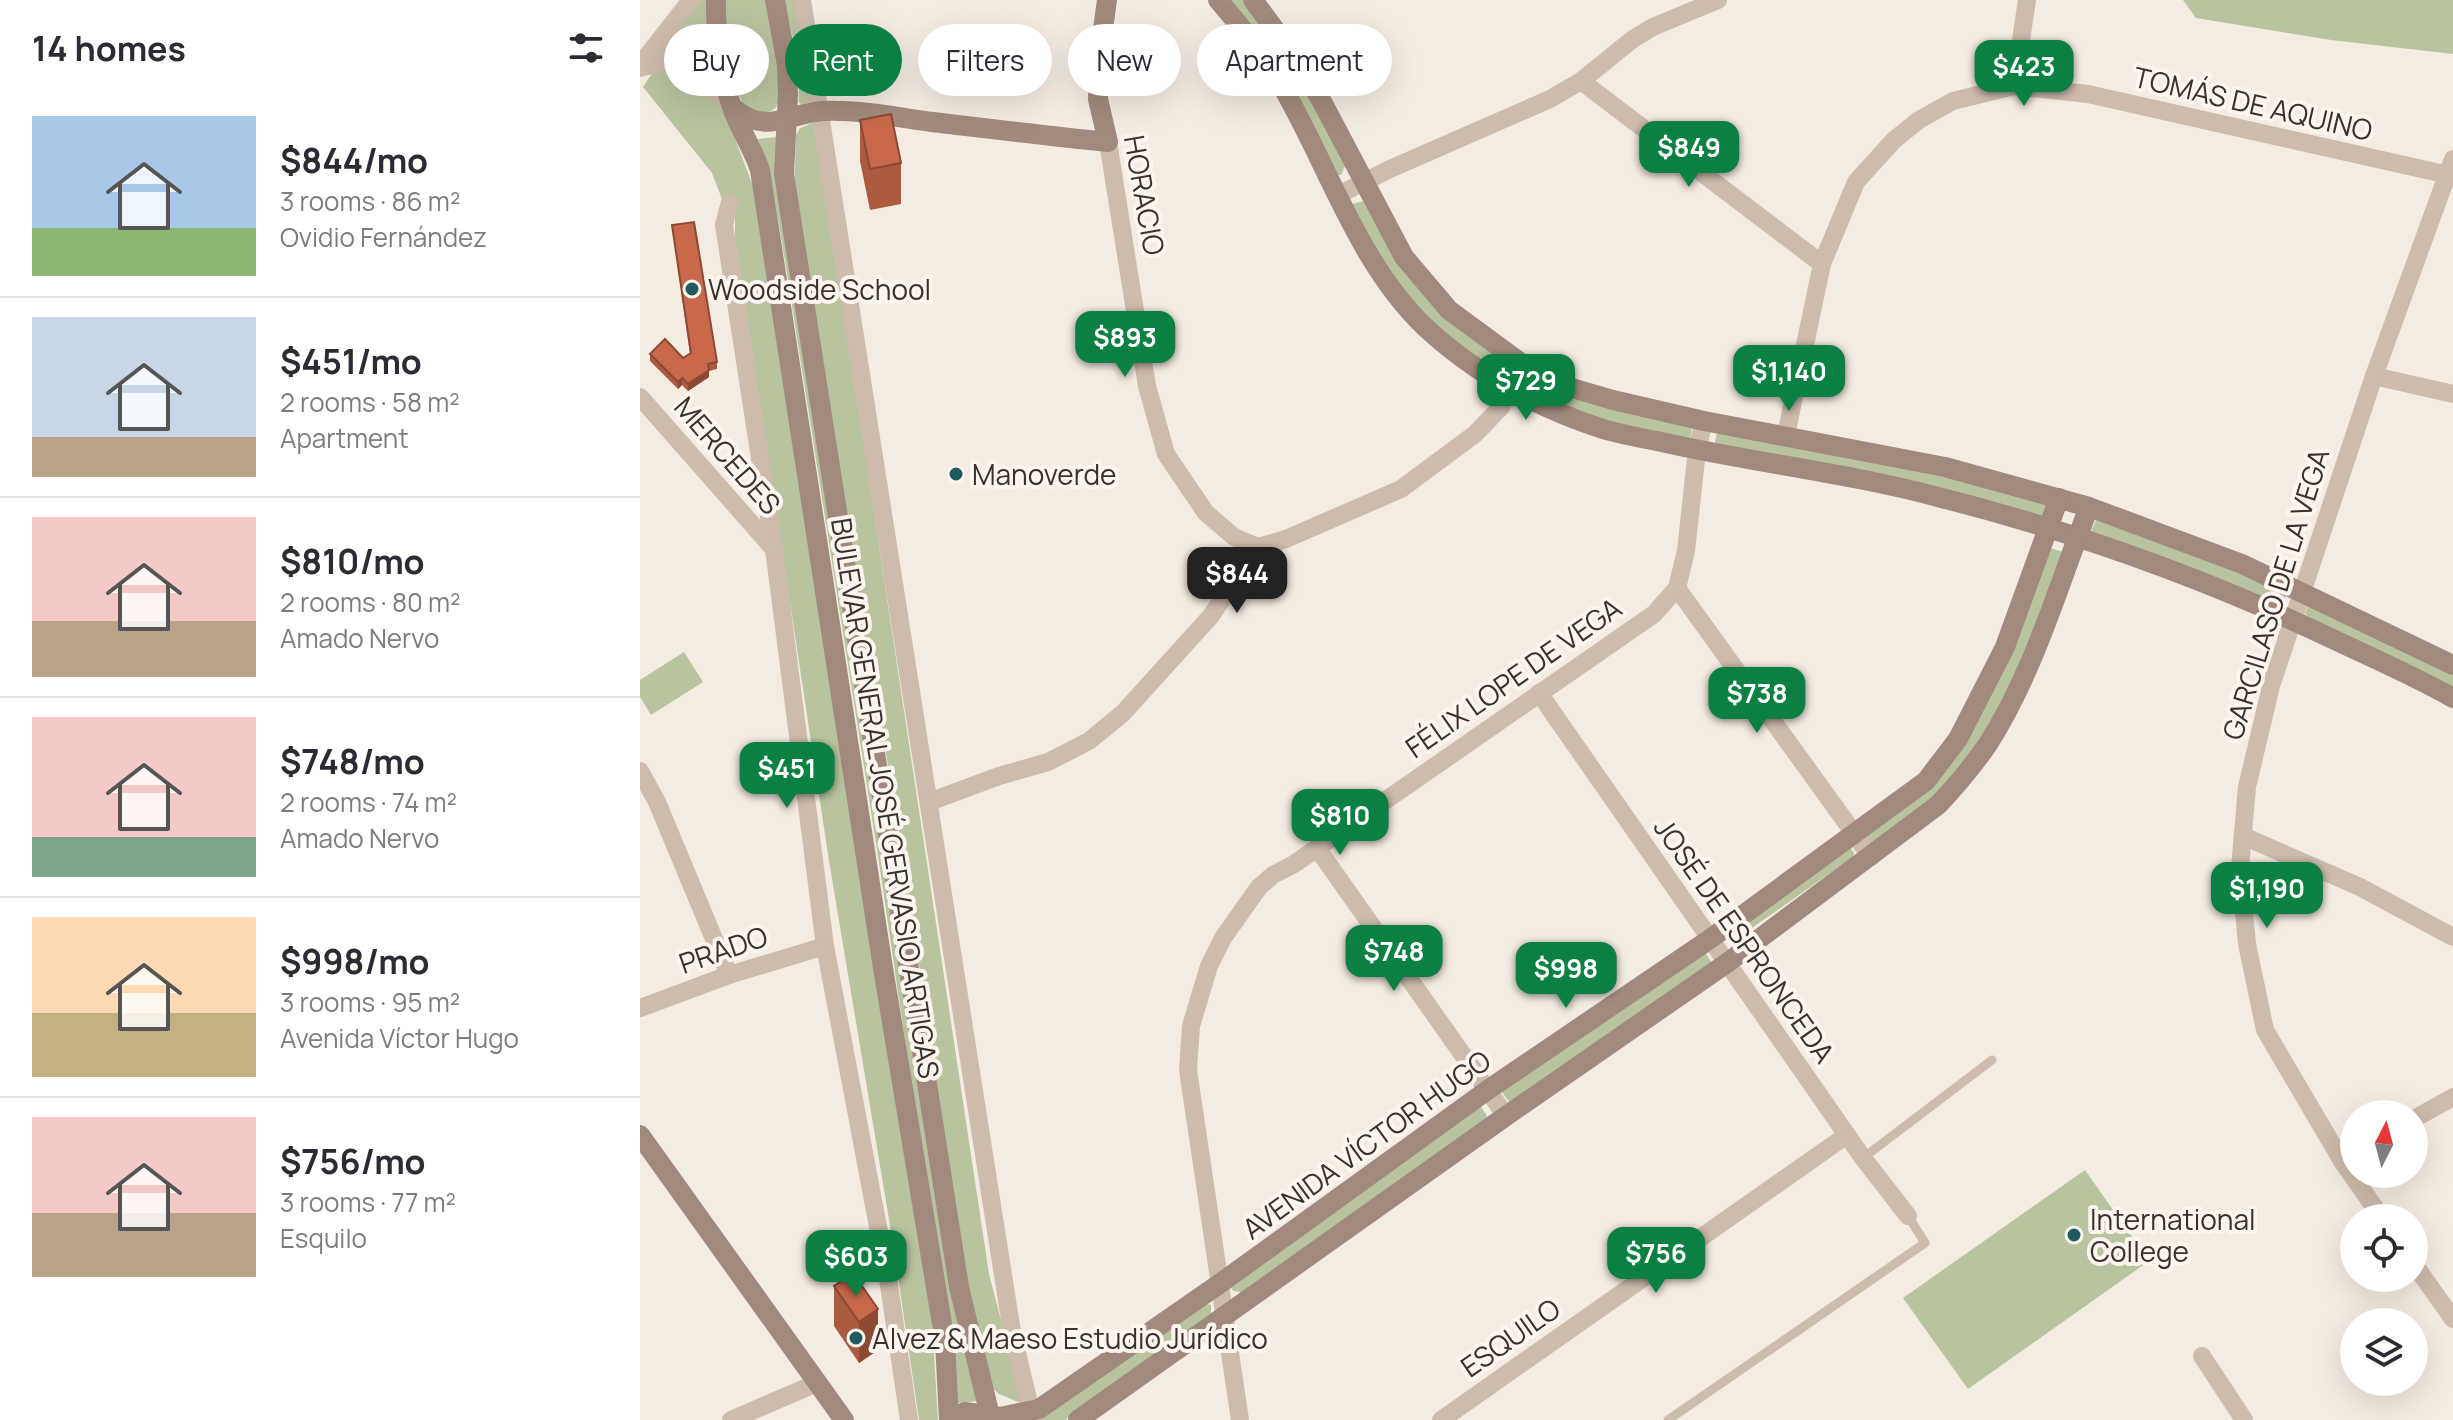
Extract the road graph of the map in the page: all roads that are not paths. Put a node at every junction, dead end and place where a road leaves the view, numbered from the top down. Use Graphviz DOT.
graph roads {
  1 [pos="716,0"];
  2 [pos="775,0"];
  3 [pos="802,0"];
  4 [pos="1107,0"];
  5 [pos="1218,0"];
  6 [pos="1253,0"];
  7 [pos="1718,0"];
  8 [pos="2027,0"];
  9 [pos="689,1"];
  10 [pos="640,67"];
  11 [pos="1581,81"];
  12 [pos="2014,86"];
  13 [pos="732,107"];
  14 [pos="821,111"];
  15 [pos="786,119"];
  16 [pos="1108,142"];
  17 [pos="2451,170"];
  18 [pos="1363,183"];
  19 [pos="1338,195"];
  20 [pos="730,202"];
  21 [pos="1822,264"];
  22 [pos="2374,376"];
  23 [pos="1508,389"];
  24 [pos="2453,394"];
  25 [pos="640,397"];
  26 [pos="1704,421"];
  27 [pos="1786,435"];
  28 [pos="1697,450"];
  29 [pos="762,476"];
  30 [pos="728,497"];
  31 [pos="2059,498"];
  32 [pos="2089,507"];
  33 [pos="2047,527"];
  34 [pos="2077,537"];
  35 [pos="1258,547"];
  36 [pos="774,549"];
  37 [pos="1677,588"];
  38 [pos="2301,591"];
  39 [pos="2292,619"];
  40 [pos="2453,665"];
  41 [pos="1539,693"];
  42 [pos="2453,698"];
  43 [pos="640,771"];
  44 [pos="929,802"];
  45 [pos="1855,834"];
  46 [pos="2243,836"];
  47 [pos="1317,848"];
  48 [pos="1871,857"];
  49 [pos="2453,937"];
  50 [pos="1710,939"];
  51 [pos="825,946"];
  52 [pos="1727,963"];
  53 [pos="729,975"];
  54 [pos="640,1008"];
  55 [pos="1992,1060"];
  56 [pos="1489,1089"];
  57 [pos="2453,1097"];
  58 [pos="2428,1111"];
  59 [pos="1506,1116"];
  60 [pos="640,1135"];
  61 [pos="1847,1135"];
  62 [pos="2340,1145"];
  63 [pos="1863,1158"];
  64 [pos="1908,1216"];
  65 [pos="1222,1282"];
  66 [pos="2428,1283"];
  67 [pos="1224,1314"];
  68 [pos="2453,1317"];
  69 [pos="2202,1356"];
  70 [pos="817,1383"];
  71 [pos="1030,1416"];
  72 [pos="990,1418"];
  73 [pos="731,1420"];
  74 [pos="844,1420"];
  75 [pos="909,1420"];
  76 [pos="949,1420"];
  77 [pos="1078,1420"];
  78 [pos="1240,1420"];
  79 [pos="1441,1420"];
  80 [pos="1668,1420"];
  81 [pos="2244,1420"];
  1 -- 13 [label="street, BULEVAR GENERAL JOSÉ GERVASIO ARTIGAS"];
  2 -- 15 [label="street, BULEVAR GENERAL JOSÉ GERVASIO ARTIGAS"];
  3 -- 14 [label="street, BULEVAR GENERAL JOSÉ GERVASIO ARTIGAS"];
  4 -- 16 [label="street, HORACIO"];
  5 -- 19 [label="street"];
  6 -- 18 [label="street"];
  7 -- 11 [label="street"];
  8 -- 12 [label="street"];
  9 -- 10 [label="street"];
  10 -- 13 [label="street"];
  11 -- 18 [label="street"];
  11 -- 21 [label="street"];
  12 -- 17 [label="street, TOMÁS DE AQUINO"];
  12 -- 21 [label="street, TOMÁS DE AQUINO"];
  13 -- 15 [label="street"];
  13 -- 76 [label="street, BULEVAR GENERAL JOSÉ GERVASIO ARTIGAS"];
  14 -- 15 [label="street"];
  14 -- 16 [label="street"];
  14 -- 44 [label="street, BULEVAR GENERAL JOSÉ GERVASIO ARTIGAS"];
  15 -- 72 [label="street, BULEVAR GENERAL JOSÉ GERVASIO ARTIGAS"];
  16 -- 35 [label="street, HORACIO"];
  17 -- 22 [label="street, GARCILASO DE LA VEGA"];
  18 -- 19 [label="street"];
  18 -- 26 [label="street"];
  19 -- 23 [label="street"];
  20 -- 29 [label="street"];
  21 -- 27 [label="street, TOMÁS DE AQUINO"];
  22 -- 24 [label="street"];
  22 -- 38 [label="street, GARCILASO DE LA VEGA"];
  23 -- 28 [label="street"];
  23 -- 35 [label="street"];
  25 -- 30 [label="street, MERCEDES"];
  26 -- 27 [label="street"];
  26 -- 28 [label="street"];
  27 -- 31 [label="street"];
  28 -- 33 [label="street"];
  28 -- 37 [label="street"];
  29 -- 30 [label="street"];
  29 -- 36 [label="street"];
  30 -- 36 [label="street, MERCEDES"];
  31 -- 32 [label="street"];
  31 -- 33 [label="street, AVENIDA VÍCTOR HUGO"];
  32 -- 34 [label="street, AVENIDA VÍCTOR HUGO"];
  32 -- 38 [label="street"];
  33 -- 34 [label="street"];
  33 -- 45 [label="street, AVENIDA VÍCTOR HUGO"];
  34 -- 39 [label="street"];
  34 -- 48 [label="street, AVENIDA VÍCTOR HUGO"];
  35 -- 44 [label="street"];
  36 -- 51 [label="street"];
  37 -- 41 [label="street, FÉLIX LOPE DE VEGA"];
  37 -- 45 [label="street"];
  38 -- 39 [label="street, GARCILASO DE LA VEGA"];
  38 -- 40 [label="street"];
  39 -- 42 [label="street"];
  39 -- 46 [label="street, GARCILASO DE LA VEGA"];
  41 -- 47 [label="street, FÉLIX LOPE DE VEGA"];
  41 -- 50 [label="street, JOSÉ DE ESPRONCEDA"];
  43 -- 53 [label="street"];
  44 -- 71 [label="street, BULEVAR GENERAL JOSÉ GERVASIO ARTIGAS"];
  45 -- 48 [label="street"];
  45 -- 50 [label="street, AVENIDA VÍCTOR HUGO"];
  46 -- 49 [label="street"];
  46 -- 62 [label="street, GARCILASO DE LA VEGA"];
  47 -- 56 [label="street"];
  47 -- 65 [label="street, FÉLIX LOPE DE VEGA"];
  48 -- 52 [label="street, AVENIDA VÍCTOR HUGO"];
  50 -- 52 [label="street, JOSÉ DE ESPRONCEDA"];
  50 -- 56 [label="street, AVENIDA VÍCTOR HUGO"];
  51 -- 53 [label="street, PRADO"];
  51 -- 75 [label="street"];
  52 -- 59 [label="street, AVENIDA VÍCTOR HUGO"];
  52 -- 61 [label="street, JOSÉ DE ESPRONCEDA"];
  53 -- 54 [label="street, PRADO"];
  55 -- 63 [label="lane"];
  56 -- 59 [label="street"];
  56 -- 65 [label="street, AVENIDA VÍCTOR HUGO"];
  57 -- 58 [label="street"];
  59 -- 67 [label="street, AVENIDA VÍCTOR HUGO"];
  60 -- 70 [label="street"];
  61 -- 63 [label="street, JOSÉ DE ESPRONCEDA"];
  61 -- 79 [label="street, ESQUILO"];
  63 -- 64 [label="street, JOSÉ DE ESPRONCEDA"];
  64 -- 80 [label="lane"];
  65 -- 67 [label="street, FÉLIX LOPE DE VEGA"];
  65 -- 71 [label="street, AVENIDA VÍCTOR HUGO"];
  66 -- 68 [label="street"];
  67 -- 77 [label="street, AVENIDA VÍCTOR HUGO"];
  67 -- 78 [label="street, FÉLIX LOPE DE VEGA"];
  69 -- 81 [label="street"];
  70 -- 73 [label="street"];
  70 -- 74 [label="street"];
  71 -- 72 [label="street, AVENIDA VÍCTOR HUGO"];
  72 -- 76 [label="street, AVENIDA VÍCTOR HUGO"];
}
